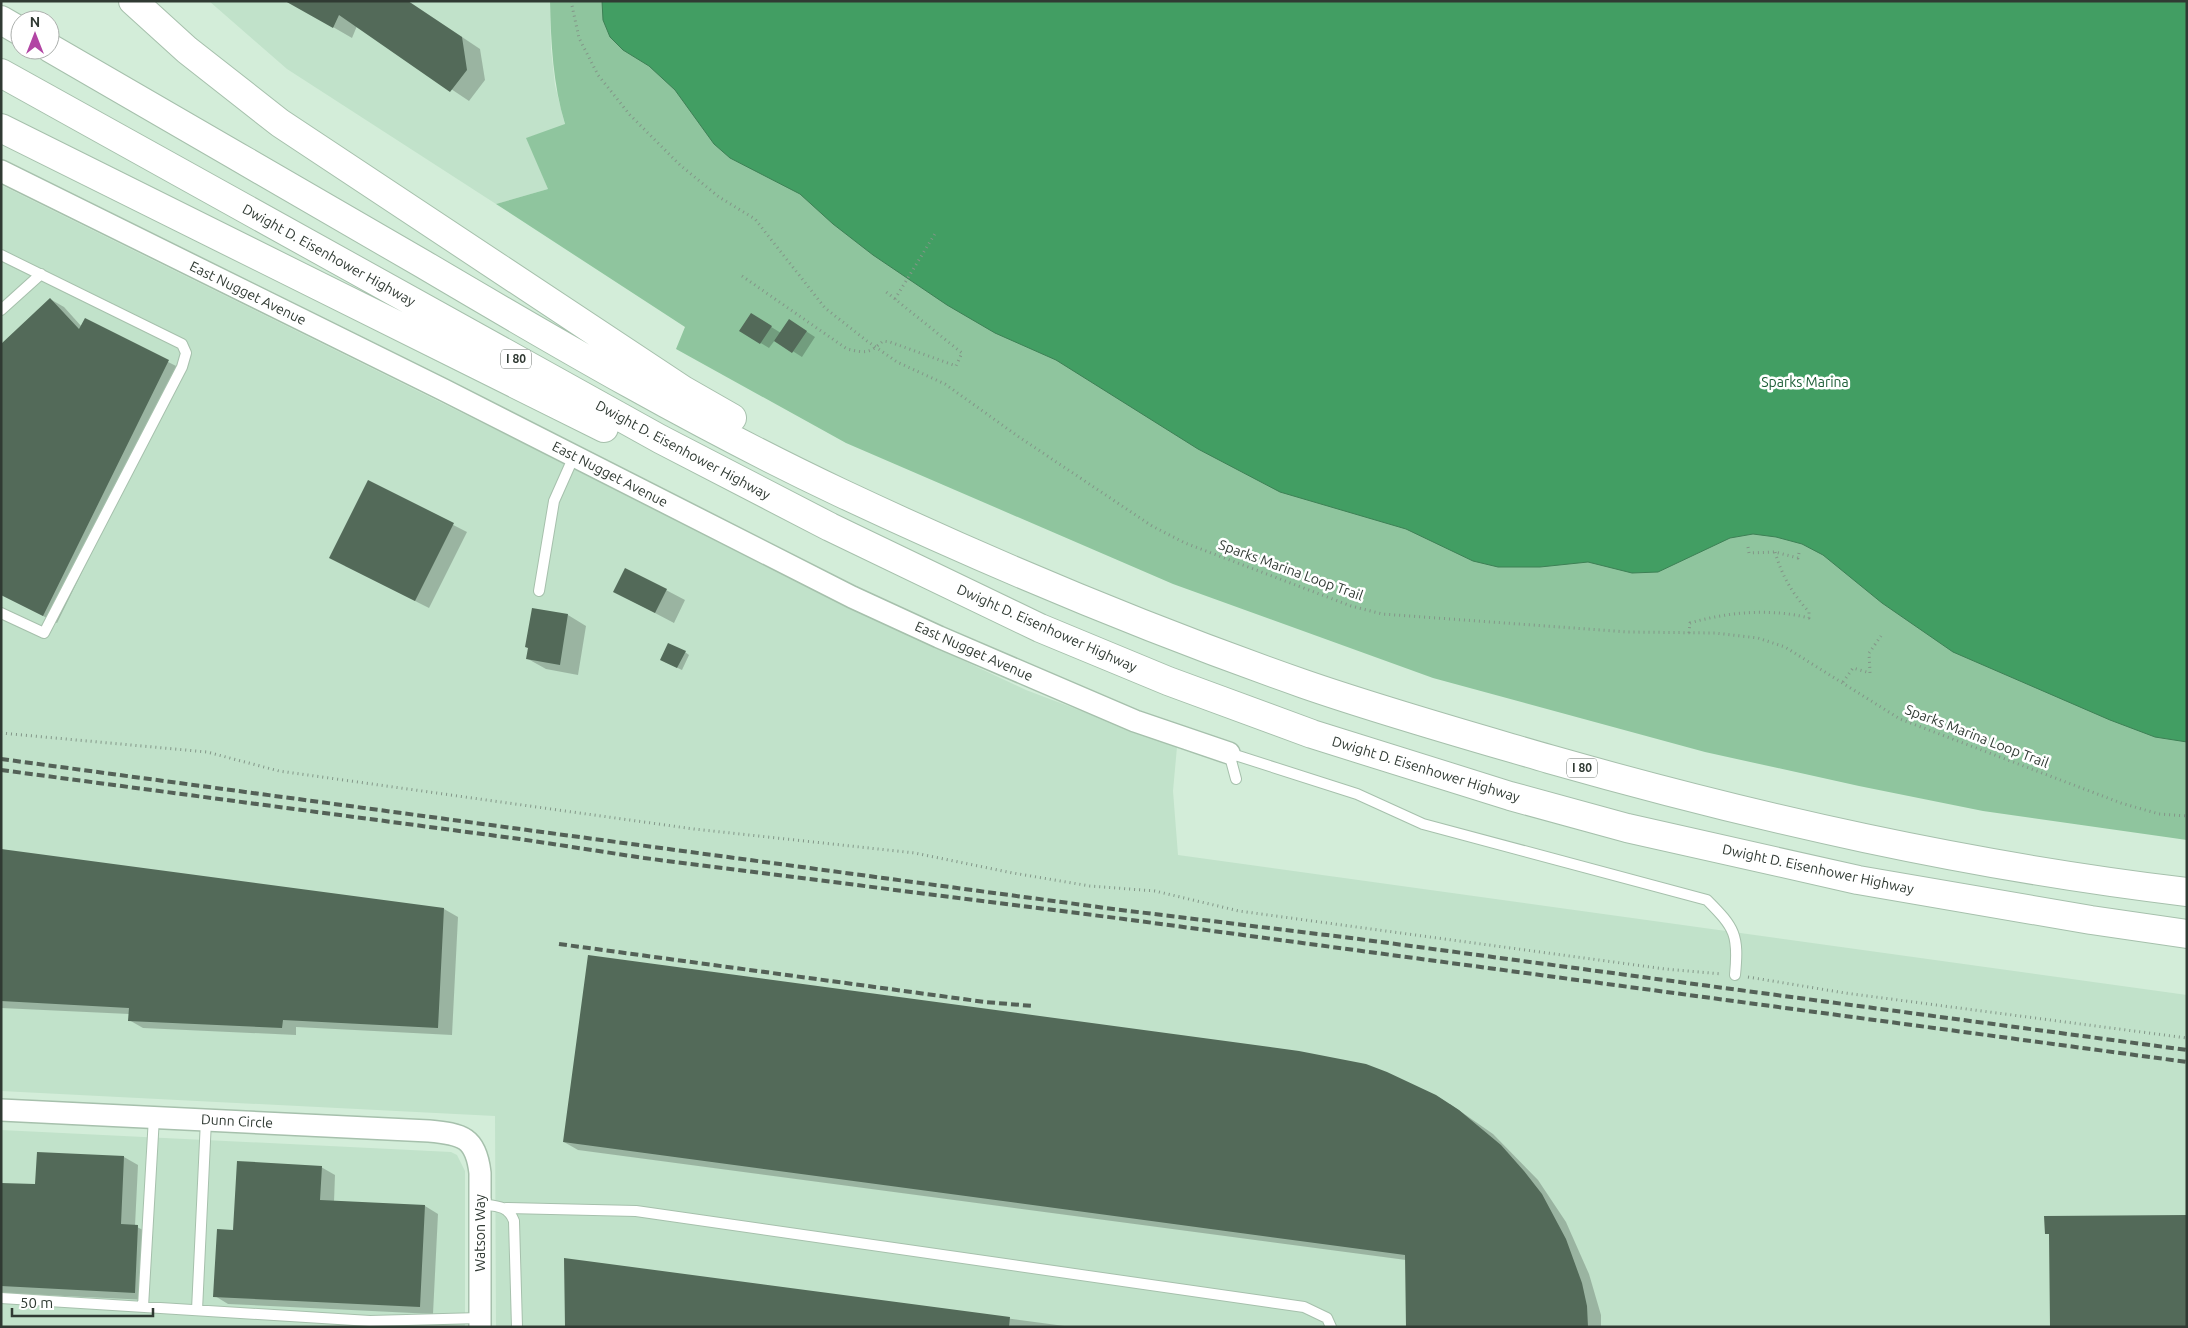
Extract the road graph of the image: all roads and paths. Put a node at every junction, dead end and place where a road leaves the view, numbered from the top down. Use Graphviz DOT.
graph roads {
  1 [pos="132,1"];
  2 [pos="572,1"];
  3 [pos="60,54"];
  4 [pos="1,73"];
  5 [pos="1,128"];
  6 [pos="1,171"];
  7 [pos="936,232"];
  8 [pos="1,255"];
  9 [pos="41,274"];
  10 [pos="742,276"];
  11 [pos="885,291"];
  12 [pos="894,299"];
  13 [pos="1,310"];
  14 [pos="876,348"];
  15 [pos="574,456"];
  16 [pos="1748,547"];
  17 [pos="1774,552"];
  18 [pos="1800,553"];
  19 [pos="1000,565"];
  20 [pos="539,590"];
  21 [pos="1,613"];
  22 [pos="1040,628"];
  23 [pos="1689,633"];
  24 [pos="1881,636"];
  25 [pos="1842,682"];
  26 [pos="1,733"];
  27 [pos="1229,753"];
  28 [pos="1236,779"];
  29 [pos="2187,816"];
  30 [pos="2187,892"];
  31 [pos="2187,934"];
  32 [pos="1735,976"];
  33 [pos="2187,1038"];
  34 [pos="1,1110"];
  35 [pos="154,1117"];
  36 [pos="206,1120"];
  37 [pos="470,1142"];
  38 [pos="480,1204"];
  39 [pos="506,1208"];
  40 [pos="1,1298"];
  41 [pos="143,1307"];
  42 [pos="197,1310"];
  43 [pos="480,1322"];
  44 [pos="517,1327"];
  45 [pos="1330,1327"];
  1 -- 19 [label="highway"];
  2 -- 14 [label="path, Sparks Marina Loop Trail"];
  3 -- 19 [label="highway, I 80"];
  4 -- 22 [label="highway, Dwight D. Eisenhower Highway / I 80"];
  5 -- 22 [label="highway"];
  6 -- 15 [label="street, East Nugget Avenue"];
  7 -- 12 [label="path"];
  8 -- 9 [label="lane"];
  9 -- 13 [label="lane"];
  9 -- 21 [label="lane"];
  10 -- 14 [label="path"];
  11 -- 12 [label="path"];
  12 -- 14 [label="path"];
  14 -- 23 [label="path, Sparks Marina Loop Trail"];
  15 -- 20 [label="lane"];
  15 -- 27 [label="street, East Nugget Avenue"];
  16 -- 17 [label="path"];
  17 -- 18 [label="path"];
  17 -- 23 [label="path"];
  19 -- 30 [label="highway, I 80"];
  22 -- 31 [label="highway, Dwight D. Eisenhower Highway / I 80"];
  23 -- 25 [label="path, Sparks Marina Loop Trail"];
  24 -- 25 [label="path"];
  25 -- 29 [label="path, Sparks Marina Loop Trail"];
  26 -- 32 [label="path"];
  27 -- 28 [label="lane"];
  27 -- 32 [label="lane"];
  32 -- 33 [label="path"];
  34 -- 35 [label="street, Dunn Circle"];
  35 -- 36 [label="street, Dunn Circle"];
  35 -- 41 [label="lane"];
  36 -- 37 [label="street, Dunn Circle"];
  36 -- 42 [label="lane"];
  37 -- 38 [label="street, Watson Way"];
  38 -- 39 [label="lane"];
  38 -- 43 [label="street, Watson Way"];
  39 -- 44 [label="lane"];
  39 -- 45 [label="lane"];
  40 -- 41 [label="lane"];
  41 -- 42 [label="lane"];
  42 -- 43 [label="lane"];
}
